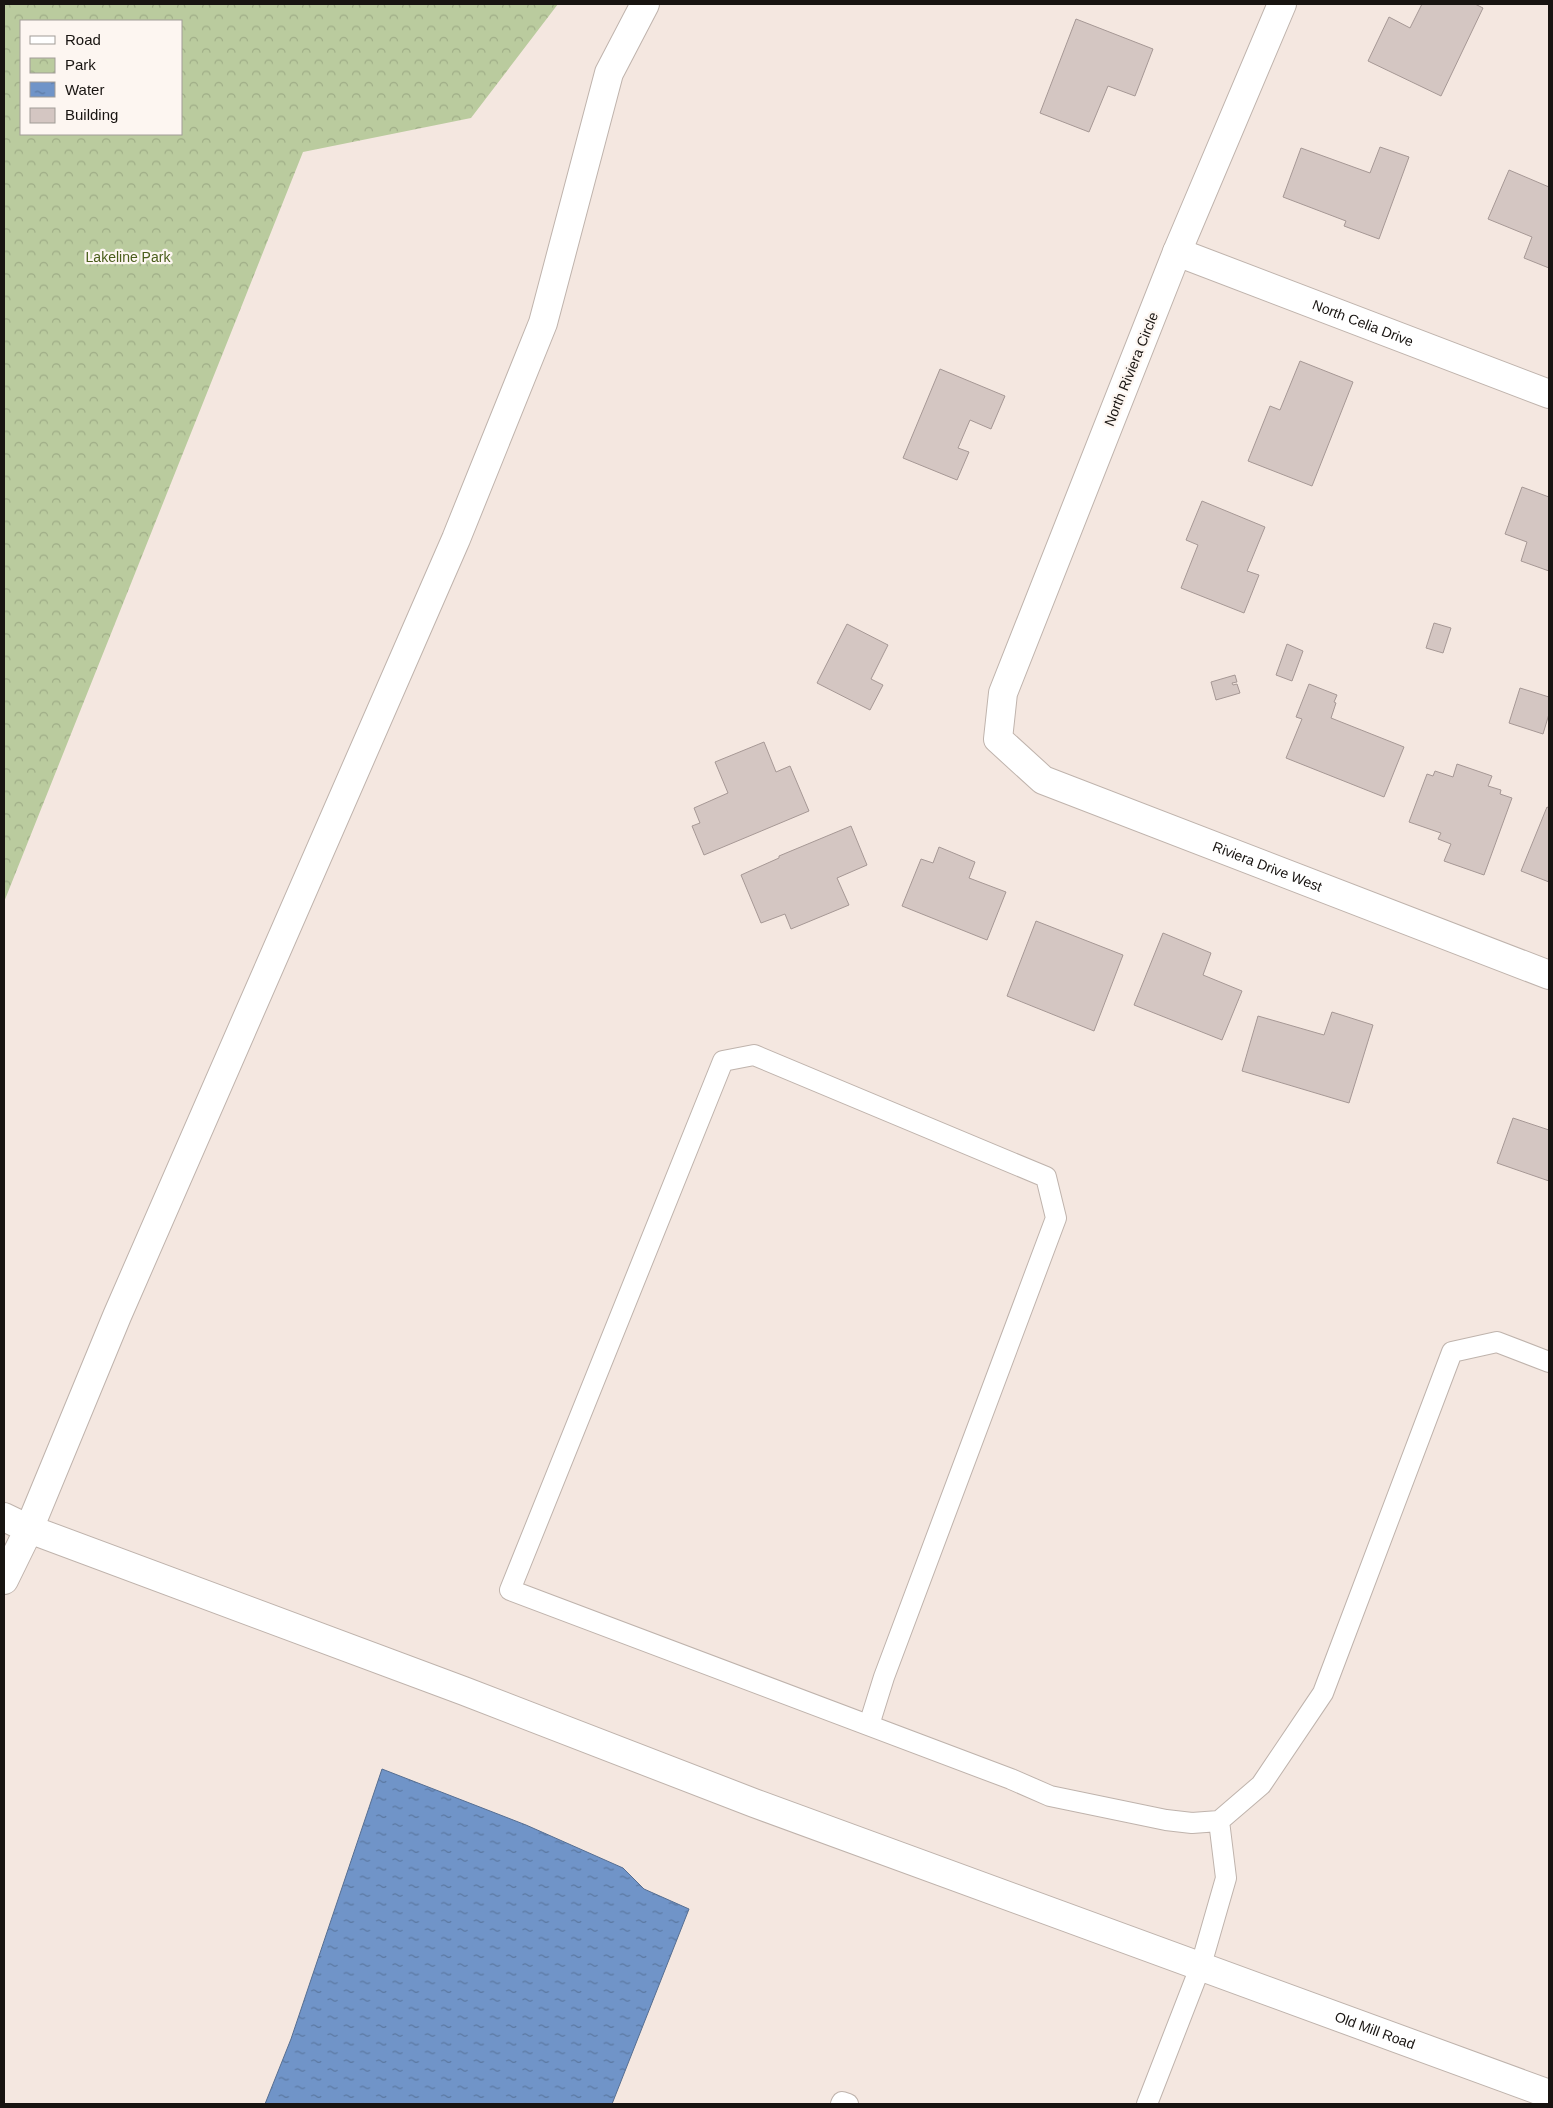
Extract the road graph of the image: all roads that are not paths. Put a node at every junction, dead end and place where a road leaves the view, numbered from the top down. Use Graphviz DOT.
graph roads {
  1 [pos="645,4"];
  2 [pos="1282,4"];
  3 [pos="1177,252"];
  4 [pos="1549,394"];
  5 [pos="998,739"];
  6 [pos="1549,975"];
  7 [pos="1549,1362"];
  8 [pos="4,1517"];
  9 [pos="29,1529"];
  10 [pos="4,1580"];
  11 [pos="869,1725"];
  12 [pos="1220,1821"];
  13 [pos="1201,1965"];
  14 [pos="1549,2094"];
  15 [pos="841,2104"];
  16 [pos="848,2104"];
  17 [pos="1147,2104"];
  1 -- 9 [label="street"];
  2 -- 3 [label="street, North Riviera Circle"];
  3 -- 4 [label="street, North Celia Drive"];
  3 -- 5 [label="street, North Riviera Circle"];
  5 -- 6 [label="street, Riviera Drive West"];
  7 -- 12 [label="lane"];
  8 -- 9 [label="street, Old Mill Road"];
  9 -- 10 [label="street"];
  9 -- 13 [label="street, Old Mill Road"];
  11 -- 11 [label="lane"];
  11 -- 12 [label="lane"];
  12 -- 13 [label="lane"];
  13 -- 14 [label="street, Old Mill Road"];
  13 -- 17 [label="lane"];
  15 -- 16 [label="lane"];
}
